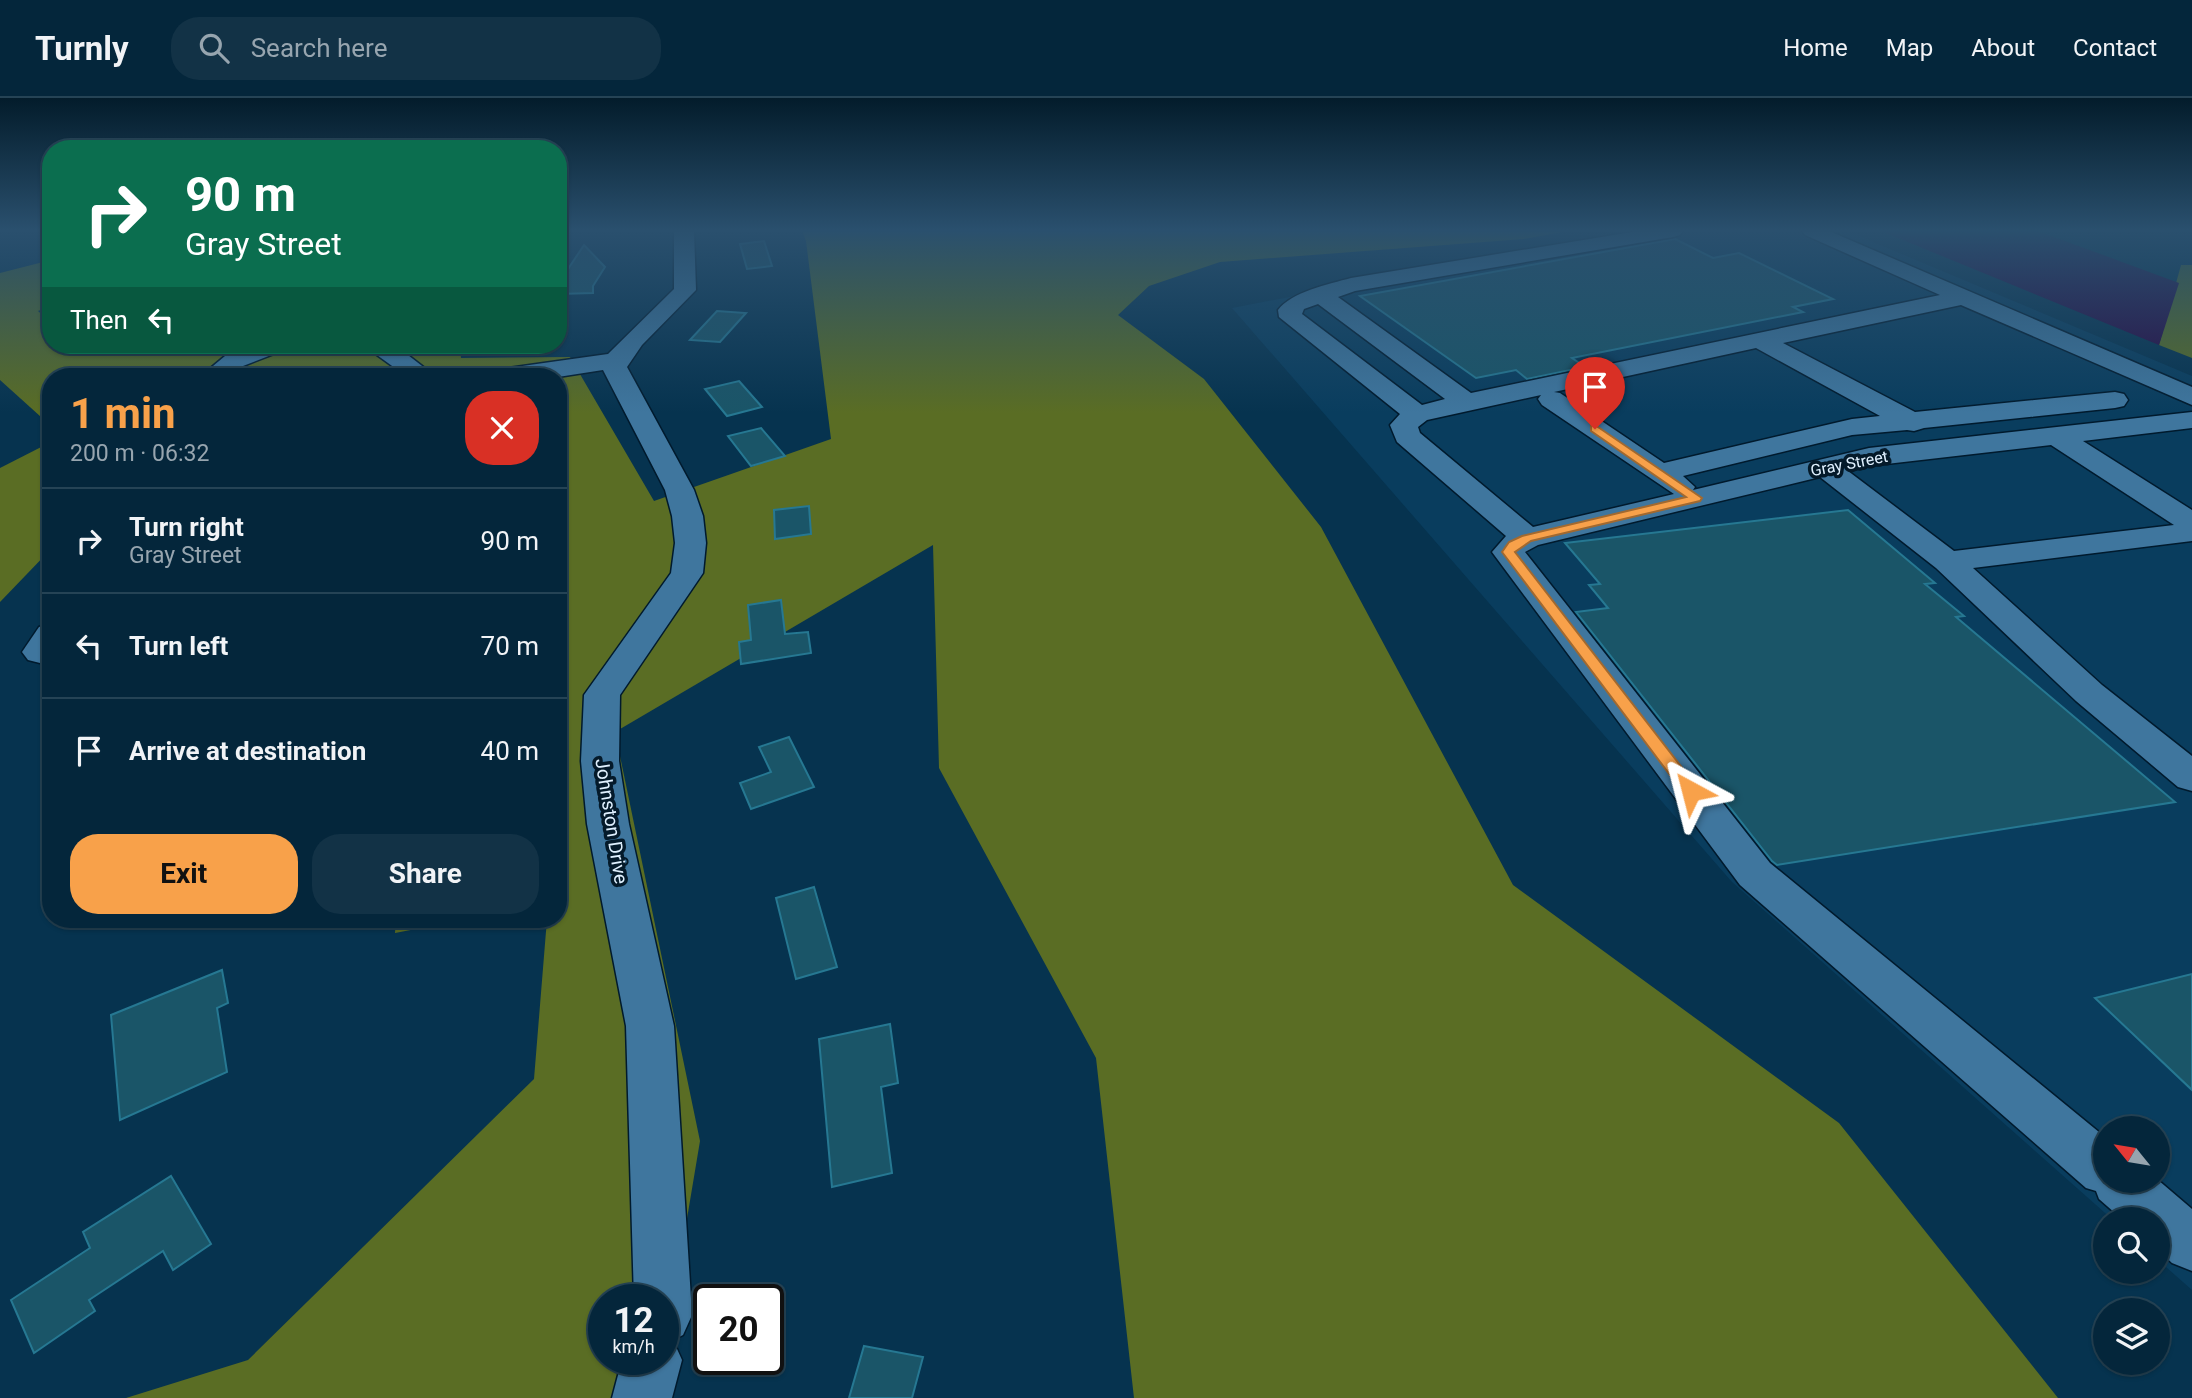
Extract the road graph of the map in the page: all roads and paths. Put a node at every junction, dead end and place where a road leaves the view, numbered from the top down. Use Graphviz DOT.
graph roads {
  1 [pos="683,292"];
  2 [pos="1327,292"];
  3 [pos="1953,292"];
  4 [pos="1319,294"];
  5 [pos="1965,297"];
  6 [pos="1759,341"];
  7 [pos="252,354"];
  8 [pos="391,354"];
  9 [pos="615,361"];
  10 [pos="225,368"];
  11 [pos="411,368"];
  12 [pos="565,368"];
  13 [pos="1628,368"];
  14 [pos="1507,394"];
  15 [pos="2192,397"];
  16 [pos="1552,399"];
  17 [pos="2115,400"];
  18 [pos="1467,403"];
  19 [pos="1417,415"];
  20 [pos="2192,420"];
  21 [pos="1911,421"];
  22 [pos="2058,437"];
  23 [pos="1946,448"];
  24 [pos="1825,467"];
  25 [pos="1660,473"];
  26 [pos="1696,498"];
  27 [pos="2192,523"];
  28 [pos="2192,532"];
  29 [pos="1520,542"];
  30 [pos="1947,561"];
  31 [pos="2192,777"];
  32 [pos="2093,1160"];
  33 [pos="2133,1194"];
  34 [pos="2192,1244"];
  35 [pos="662,1284"];
  36 [pos="648,1375"];
  37 [pos="642,1398"];
  1 -- 9 [label="street"];
  2 -- 4 [label="street"];
  3 -- 5 [label="street"];
  4 -- 18 [label="street"];
  4 -- 19 [label="street"];
  5 -- 6 [label="street"];
  5 -- 15 [label="street"];
  6 -- 13 [label="street"];
  6 -- 21 [label="street"];
  7 -- 10 [label="street"];
  8 -- 11 [label="street"];
  9 -- 12 [label="street"];
  9 -- 35 [label="street, Johnston Drive"];
  13 -- 14 [label="street"];
  13 -- 16 [label="street"];
  14 -- 16 [label="street"];
  14 -- 18 [label="street"];
  16 -- 25 [label="street"];
  17 -- 21 [label="street"];
  18 -- 19 [label="street"];
  19 -- 29 [label="street"];
  20 -- 22 [label="street, Gray Street"];
  21 -- 23 [label="street"];
  21 -- 25 [label="street"];
  22 -- 23 [label="street, Gray Street"];
  22 -- 27 [label="street"];
  23 -- 24 [label="street, Gray Street"];
  24 -- 26 [label="street, Gray Street"];
  24 -- 30 [label="street"];
  25 -- 26 [label="street"];
  26 -- 29 [label="street, Gray Street"];
  28 -- 30 [label="street"];
  29 -- 32 [label="street"];
  30 -- 31 [label="street"];
  33 -- 34 [label="street"];
  36 -- 37 [label="street"];
}
